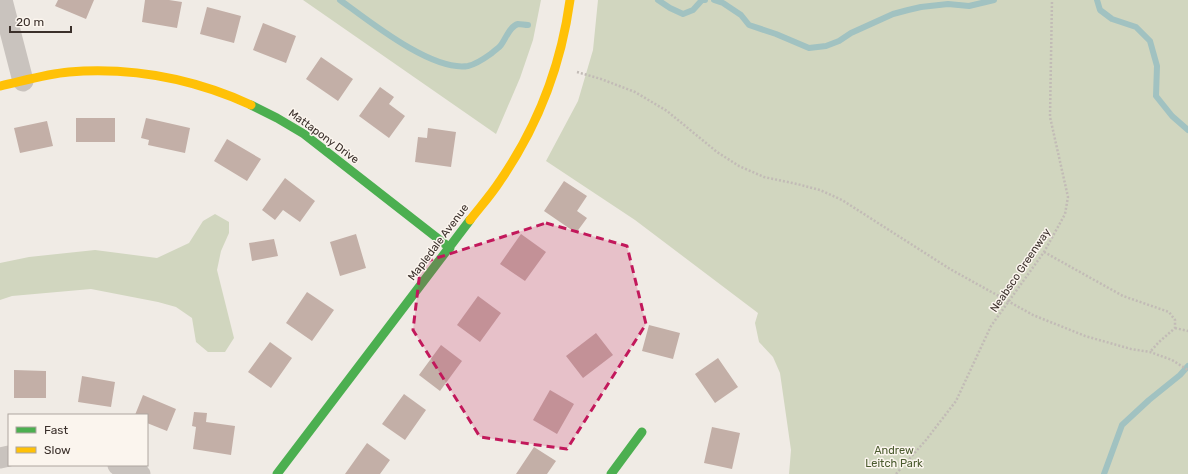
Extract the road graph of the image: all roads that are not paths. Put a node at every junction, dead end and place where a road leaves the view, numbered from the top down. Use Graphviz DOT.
graph roads {
  1 [pos="2,0"];
  2 [pos="570,0"];
  3 [pos="23,80"];
  4 [pos="0,86"];
  5 [pos="450,248"];
  6 [pos="642,432"];
  7 [pos="120,466"];
  8 [pos="140,474"];
  9 [pos="276,474"];
  10 [pos="611,474"];
  1 -- 3 [label="street"];
  2 -- 5 [label="street, Mapledale Avenue"];
  3 -- 4 [label="street, Mattapony Drive"];
  3 -- 5 [label="street, Mattapony Drive"];
  5 -- 9 [label="street, Mapledale Avenue"];
  6 -- 10 [label="street"];
  7 -- 8 [label="street"];
}
